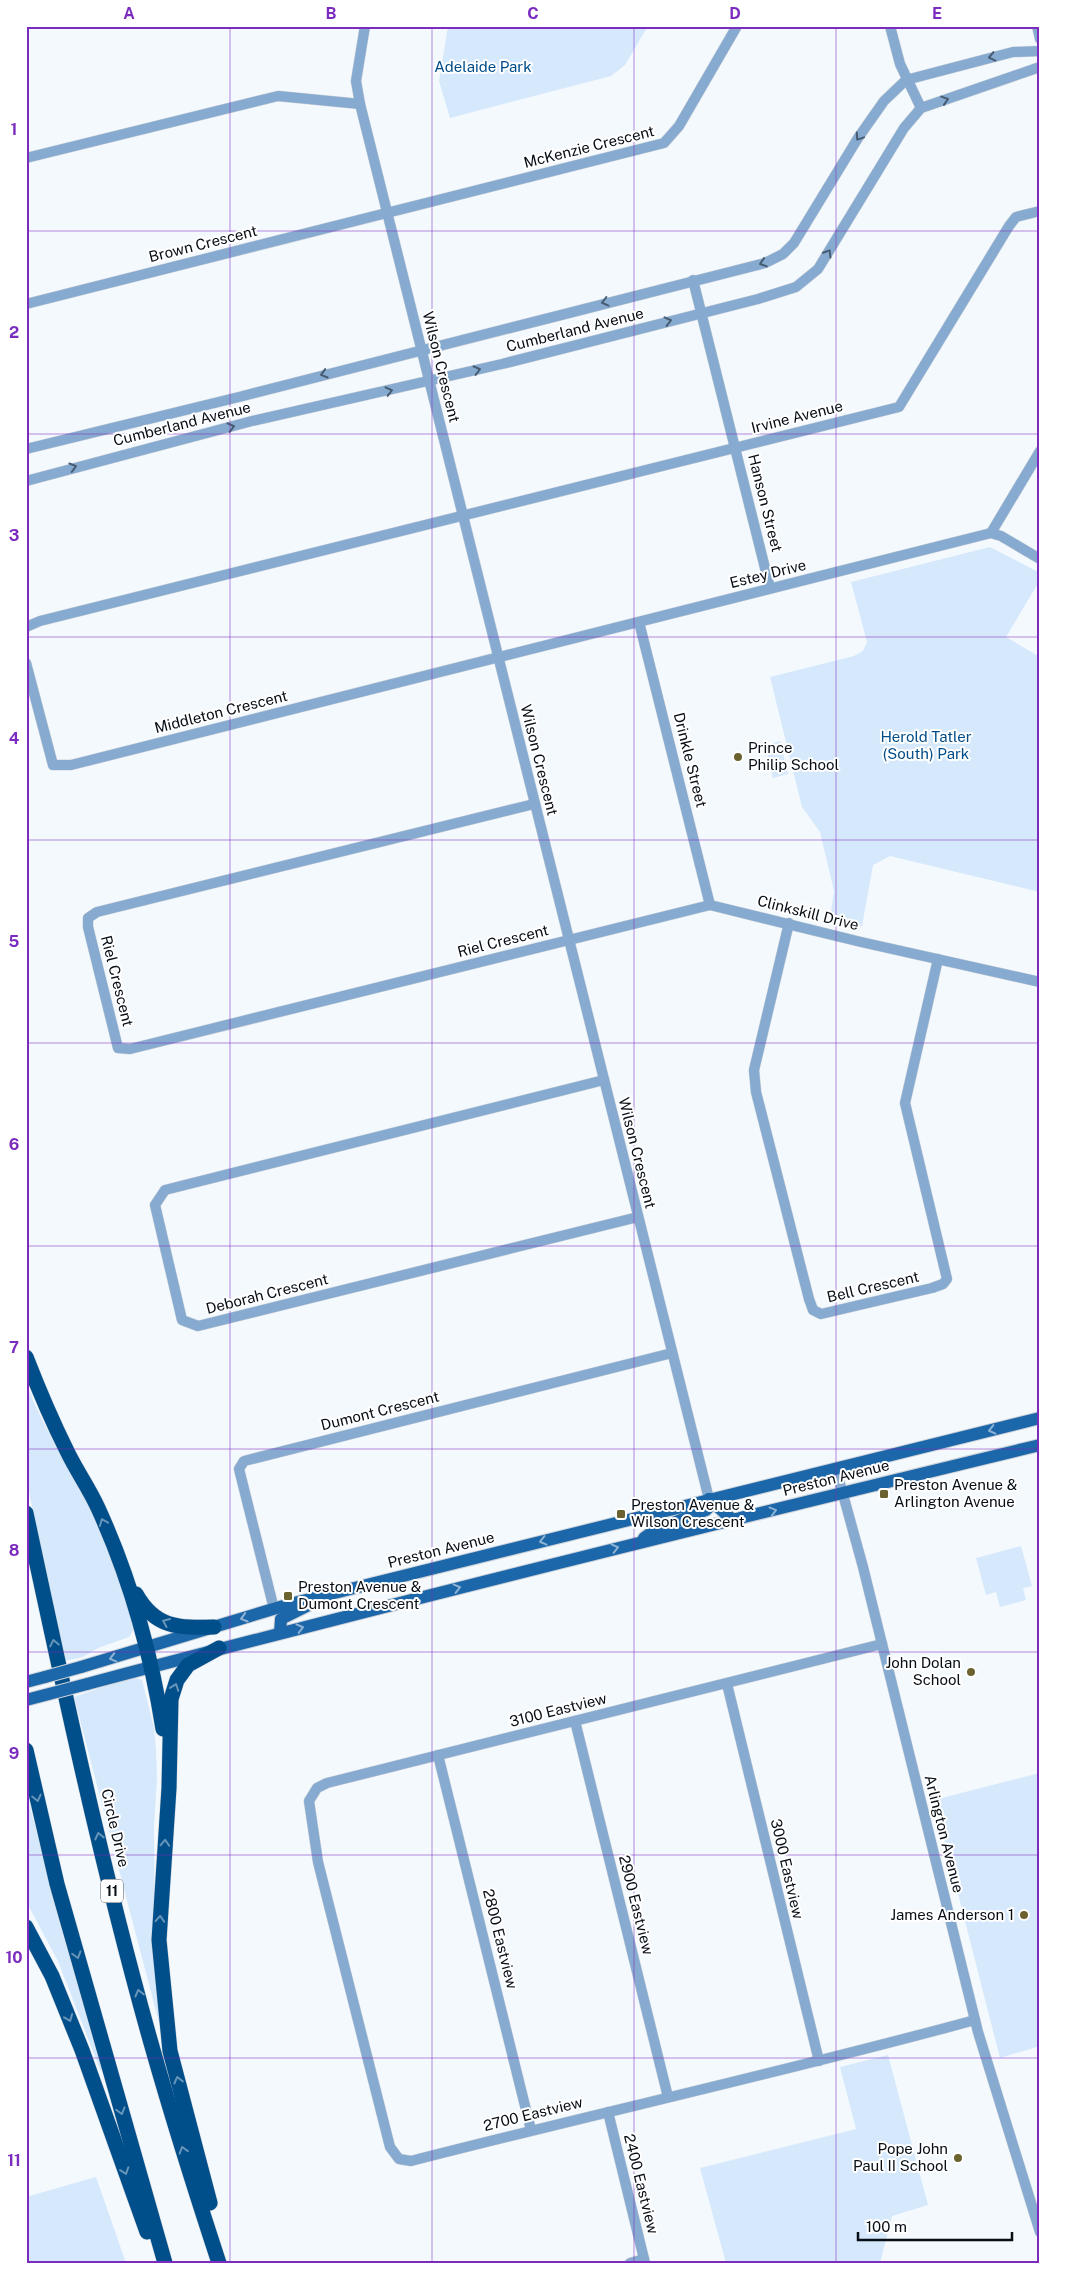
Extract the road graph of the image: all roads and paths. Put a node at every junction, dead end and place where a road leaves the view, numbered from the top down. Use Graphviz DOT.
graph roads {
  1 [pos="365,26"];
  2 [pos="737,26"];
  3 [pos="890,26"];
  4 [pos="1036,26"];
  5 [pos="1040,39"];
  6 [pos="1040,51"];
  7 [pos="1040,67"];
  8 [pos="906,80"];
  9 [pos="360,104"];
  10 [pos="921,108"];
  11 [pos="26,158"];
  12 [pos="1040,211"];
  13 [pos="387,214"];
  14 [pos="693,280"];
  15 [pos="26,304"];
  16 [pos="702,313"];
  17 [pos="422,349"];
  18 [pos="430,382"];
  19 [pos="736,447"];
  20 [pos="26,449"];
  21 [pos="1040,451"];
  22 [pos="26,480"];
  23 [pos="462,515"];
  24 [pos="991,533"];
  25 [pos="1040,558"];
  26 [pos="770,588"];
  27 [pos="640,622"];
  28 [pos="26,627"];
  29 [pos="498,657"];
  30 [pos="26,663"];
  31 [pos="534,804"];
  32 [pos="710,905"];
  33 [pos="789,924"];
  34 [pos="569,940"];
  35 [pos="938,959"];
  36 [pos="1040,982"];
  37 [pos="604,1080"];
  38 [pos="638,1217"];
  39 [pos="672,1354"];
  40 [pos="26,1357"];
  41 [pos="1040,1418"];
  42 [pos="1040,1445"];
  43 [pos="836,1469"];
  44 [pos="842,1492"];
  45 [pos="709,1500"];
  46 [pos="26,1513"];
  47 [pos="734,1521"];
  48 [pos="640,1541"];
  49 [pos="122,1567"];
  50 [pos="327,1596"];
  51 [pos="274,1609"];
  52 [pos="214,1627"];
  53 [pos="280,1633"];
  54 [pos="882,1644"];
  55 [pos="219,1648"];
  56 [pos="146,1649"];
  57 [pos="150,1667"];
  58 [pos="26,1682"];
  59 [pos="726,1684"];
  60 [pos="26,1700"];
  61 [pos="575,1721"];
  62 [pos="26,1750"];
  63 [pos="438,1755"];
  64 [pos="169,1788"];
  65 [pos="318,1862"];
  66 [pos="26,1927"];
  67 [pos="975,2020"];
  68 [pos="820,2061"];
  69 [pos="668,2097"];
  70 [pos="608,2112"];
  71 [pos="531,2130"];
  72 [pos="1040,2232"];
  73 [pos="644,2261"];
  74 [pos="160,2263"];
  75 [pos="165,2263"];
  76 [pos="219,2263"];
  77 [pos="226,2263"];
  78 [pos="630,2263"];
  1 -- 9 [label="street, Wilson Crescent"];
  2 -- 13 [label="street, McKenzie Crescent"];
  3 -- 8 [label="street"];
  4 -- 5 [label="street"];
  6 -- 8 [label="street, Cumberland Avenue, one-way"];
  10 -- 7 [label="street, one-way"];
  8 -- 10 [label="street"];
  8 -- 14 [label="street, Cumberland Avenue, one-way"];
  9 -- 11 [label="street"];
  9 -- 13 [label="street, Wilson Crescent"];
  16 -- 10 [label="street, Cumberland Avenue, one-way"];
  12 -- 19 [label="street, Irvine Avenue"];
  13 -- 15 [label="street, Brown Crescent"];
  13 -- 17 [label="street, Wilson Crescent"];
  14 -- 16 [label="street, Hanson Street"];
  14 -- 17 [label="street, Cumberland Avenue, one-way"];
  18 -- 16 [label="street, Cumberland Avenue, one-way"];
  16 -- 19 [label="street, Hanson Street"];
  17 -- 18 [label="street, Wilson Crescent"];
  17 -- 20 [label="street, Cumberland Avenue, one-way"];
  22 -- 18 [label="street, Cumberland Avenue, one-way"];
  18 -- 23 [label="street, Wilson Crescent"];
  19 -- 23 [label="street, Irvine Avenue"];
  19 -- 26 [label="street, Hanson Street"];
  21 -- 24 [label="street"];
  23 -- 28 [label="street"];
  23 -- 29 [label="street, Wilson Crescent"];
  24 -- 25 [label="street"];
  24 -- 26 [label="street, Estey Drive"];
  26 -- 27 [label="street, Estey Drive"];
  27 -- 29 [label="street, Estey Drive"];
  27 -- 32 [label="street, Drinkle Street"];
  29 -- 30 [label="street, Middleton Crescent"];
  29 -- 31 [label="street, Wilson Crescent"];
  31 -- 34 [label="street, Wilson Crescent"];
  31 -- 34 [label="street, Riel Crescent"];
  32 -- 33 [label="street, Clinkskill Drive"];
  32 -- 34 [label="street, Clinkskill Drive"];
  33 -- 35 [label="street, Clinkskill Drive"];
  33 -- 35 [label="street, Bell Crescent"];
  34 -- 37 [label="street, Wilson Crescent"];
  35 -- 36 [label="street, Clinkskill Drive"];
  37 -- 38 [label="street, Wilson Crescent"];
  37 -- 38 [label="street, Deborah Crescent"];
  38 -- 39 [label="street, Wilson Crescent"];
  39 -- 45 [label="street, Wilson Crescent"];
  39 -- 51 [label="street, Dumont Crescent"];
  49 -- 40 [label="highway, one-way"];
  41 -- 43 [label="main road, Preston Avenue, one-way"];
  42 -- 44 [label="main road, Preston Avenue"];
  43 -- 44 [label="street, Arlington Avenue"];
  43 -- 45 [label="main road, Preston Avenue"];
  47 -- 44 [label="main road, Preston Avenue, one-way"];
  44 -- 54 [label="street, Arlington Avenue"];
  45 -- 47 [label="main road"];
  45 -- 48 [label="main road, Preston Avenue"];
  45 -- 50 [label="main road, Preston Avenue, one-way"];
  76 -- 46 [label="highway, Circle Drive / 11, one-way"];
  47 -- 48 [label="main road, Preston Avenue"];
  53 -- 48 [label="main road, Preston Avenue, one-way"];
  52 -- 49 [label="highway, one-way"];
  49 -- 56 [label="highway"];
  50 -- 51 [label="main road, Preston Avenue"];
  50 -- 53 [label="main road, Preston Avenue"];
  51 -- 52 [label="main road, Preston Avenue, one-way"];
  52 -- 56 [label="main road, Preston Avenue"];
  53 -- 55 [label="main road, Preston Avenue"];
  54 -- 59 [label="street, 3100 Eastview"];
  54 -- 67 [label="street, Arlington Avenue"];
  55 -- 57 [label="main road, Preston Avenue"];
  64 -- 55 [label="highway, one-way"];
  56 -- 57 [label="highway"];
  56 -- 58 [label="main road, Preston Avenue, one-way, bridge"];
  57 -- 60 [label="main road, Preston Avenue, bridge"];
  57 -- 64 [label="highway"];
  59 -- 61 [label="street, 3100 Eastview"];
  59 -- 68 [label="street, 3000 Eastview"];
  61 -- 63 [label="street, 3100 Eastview"];
  61 -- 69 [label="street, 2900 Eastview"];
  62 -- 75 [label="highway, one-way"];
  63 -- 65 [label="street, 3100 Eastview"];
  63 -- 71 [label="street, 2800 Eastview"];
  77 -- 64 [label="highway, one-way"];
  65 -- 71 [label="street, 2700 Eastview"];
  66 -- 74 [label="highway, one-way"];
  67 -- 68 [label="street, 2700 Eastview"];
  67 -- 72 [label="street, Arlington Avenue"];
  68 -- 69 [label="street, 2700 Eastview"];
  69 -- 70 [label="street, 2700 Eastview"];
  70 -- 71 [label="street, 2700 Eastview"];
  70 -- 73 [label="street, 2400 Eastview"];
  73 -- 78 [label="street"];
}
